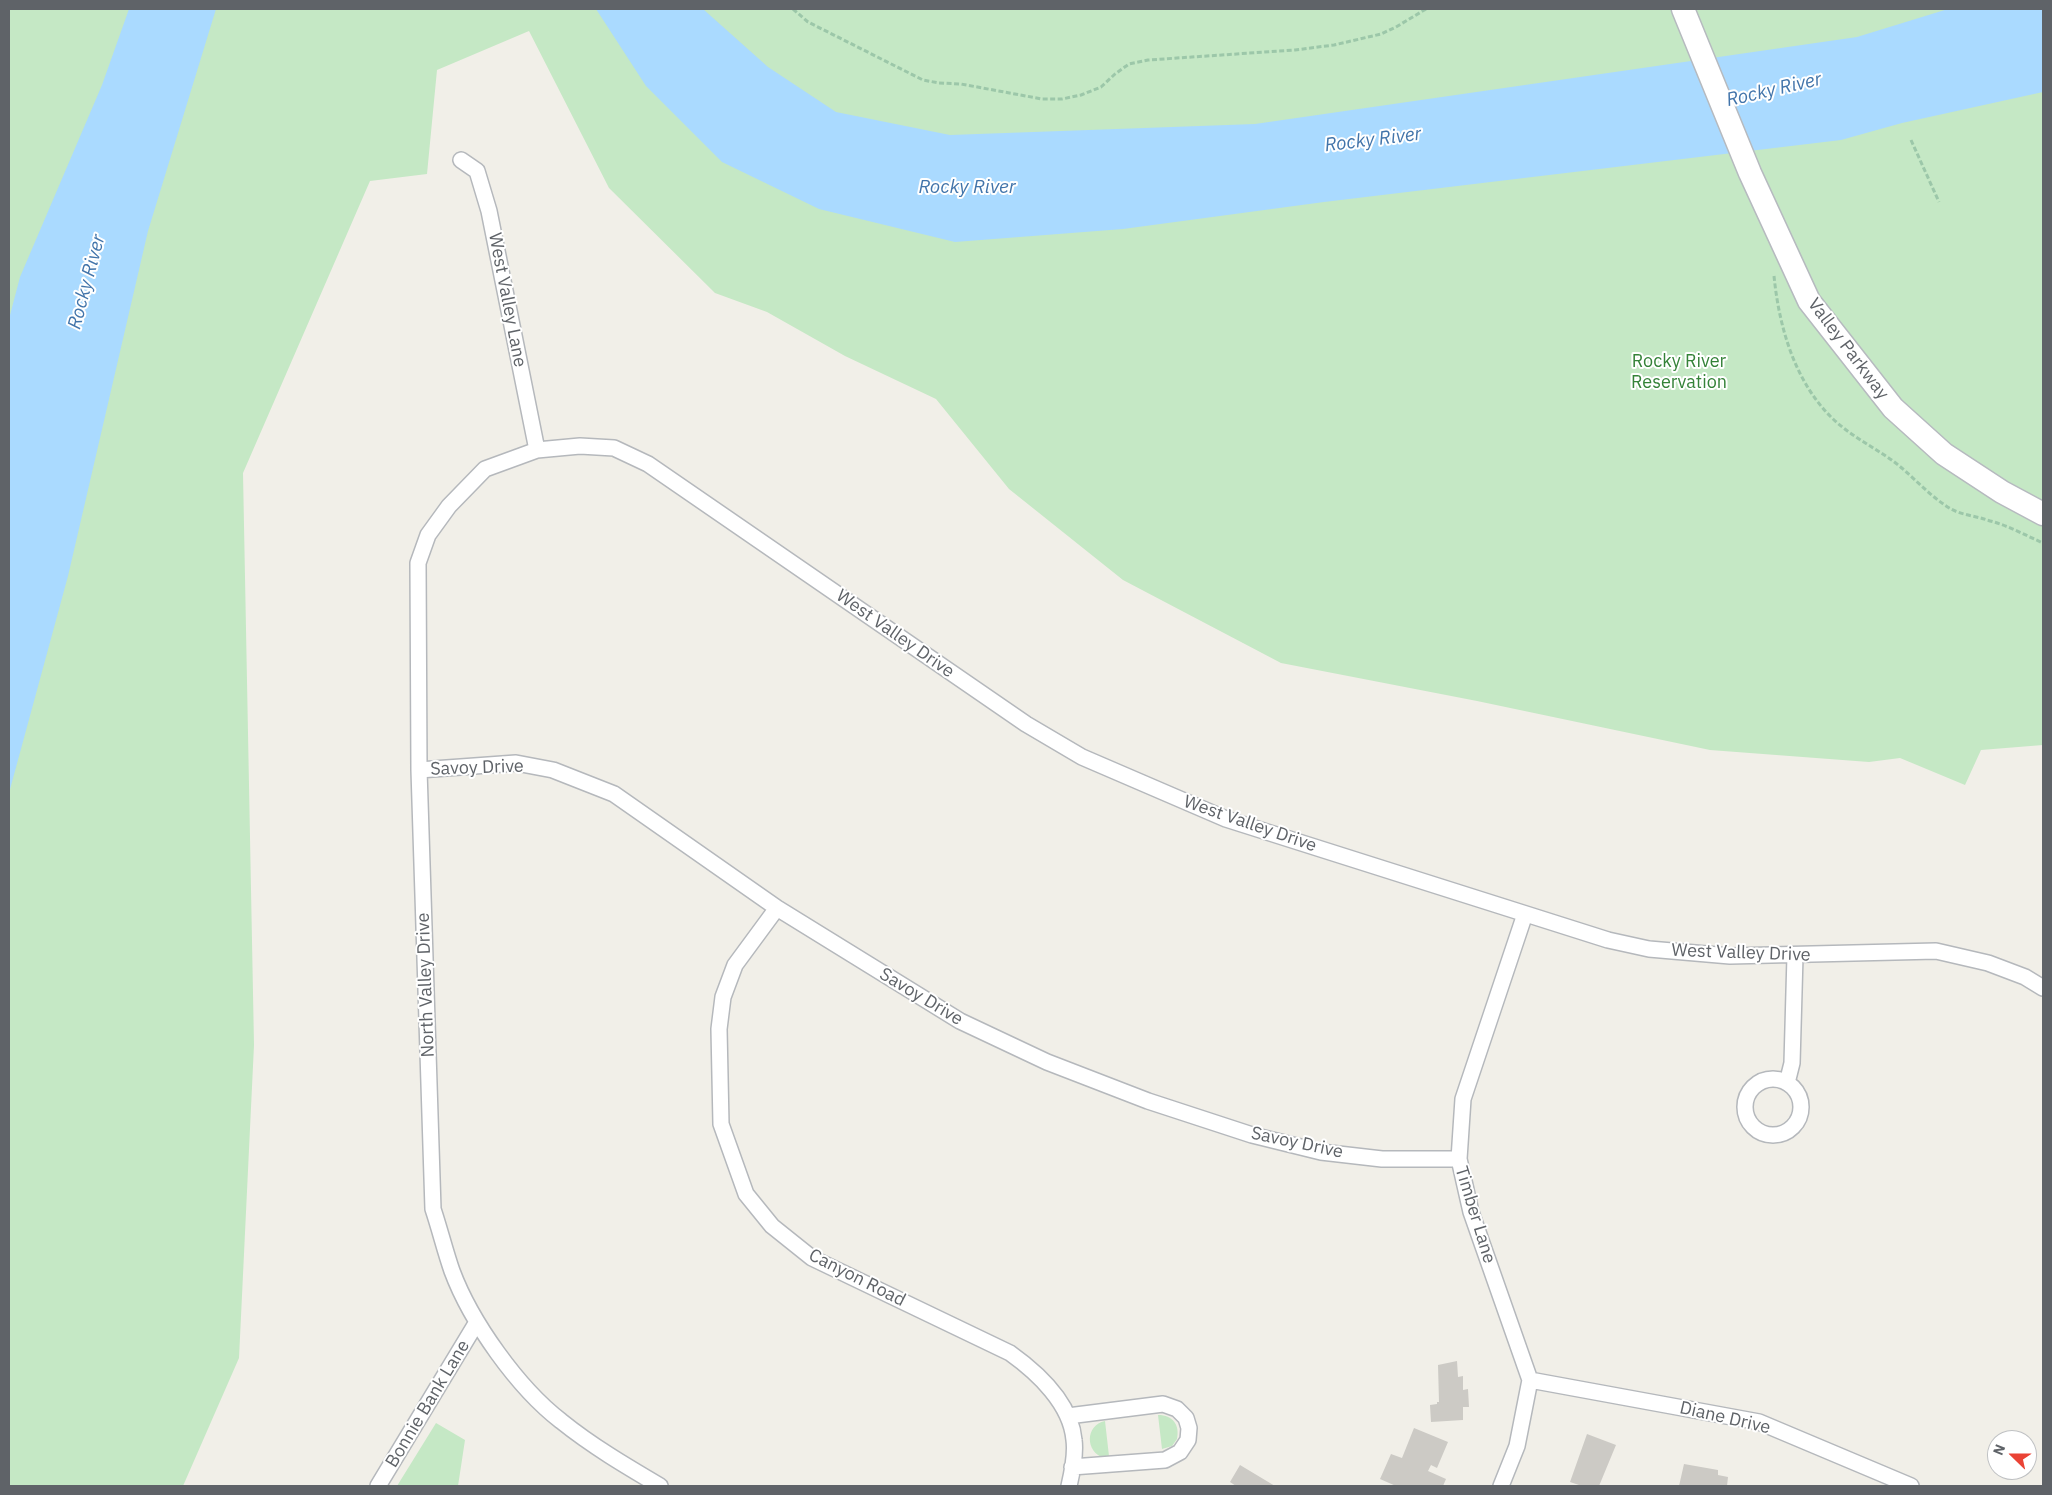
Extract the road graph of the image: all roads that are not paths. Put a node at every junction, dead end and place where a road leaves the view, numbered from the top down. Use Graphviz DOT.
graph roads {
  1 [pos="1683,9"];
  2 [pos="461,160"];
  3 [pos="537,450"];
  4 [pos="2043,514"];
  5 [pos="419,770"];
  6 [pos="777,908"];
  7 [pos="1525,914"];
  8 [pos="1796,956"];
  9 [pos="2043,988"];
  10 [pos="1787,1083"];
  11 [pos="1458,1159"];
  12 [pos="477,1322"];
  13 [pos="1530,1380"];
  14 [pos="1068,1416"];
  15 [pos="1072,1467"];
  16 [pos="378,1486"];
  17 [pos="660,1486"];
  18 [pos="1069,1486"];
  19 [pos="1501,1486"];
  20 [pos="1911,1486"];
  1 -- 4 [label="street, Valley Parkway"];
  2 -- 3 [label="street, West Valley Lane"];
  3 -- 5 [label="street, North Valley Drive"];
  3 -- 7 [label="street, West Valley Drive"];
  5 -- 6 [label="street, Savoy Drive"];
  5 -- 12 [label="street, North Valley Drive"];
  6 -- 11 [label="street, Savoy Drive"];
  6 -- 14 [label="street, Canyon Road"];
  7 -- 8 [label="street, West Valley Drive"];
  7 -- 11 [label="street, Timber Lane"];
  8 -- 9 [label="street, West Valley Drive"];
  8 -- 10 [label="street"];
  11 -- 13 [label="street, Timber Lane"];
  12 -- 16 [label="street, Bonnie Bank Lane"];
  12 -- 17 [label="street, North Valley Drive"];
  13 -- 19 [label="street"];
  13 -- 20 [label="street, Diane Drive"];
  14 -- 15 [label="street, Canyon Road"];
  14 -- 15 [label="street"];
  15 -- 18 [label="street, Canyon Road"];
}
